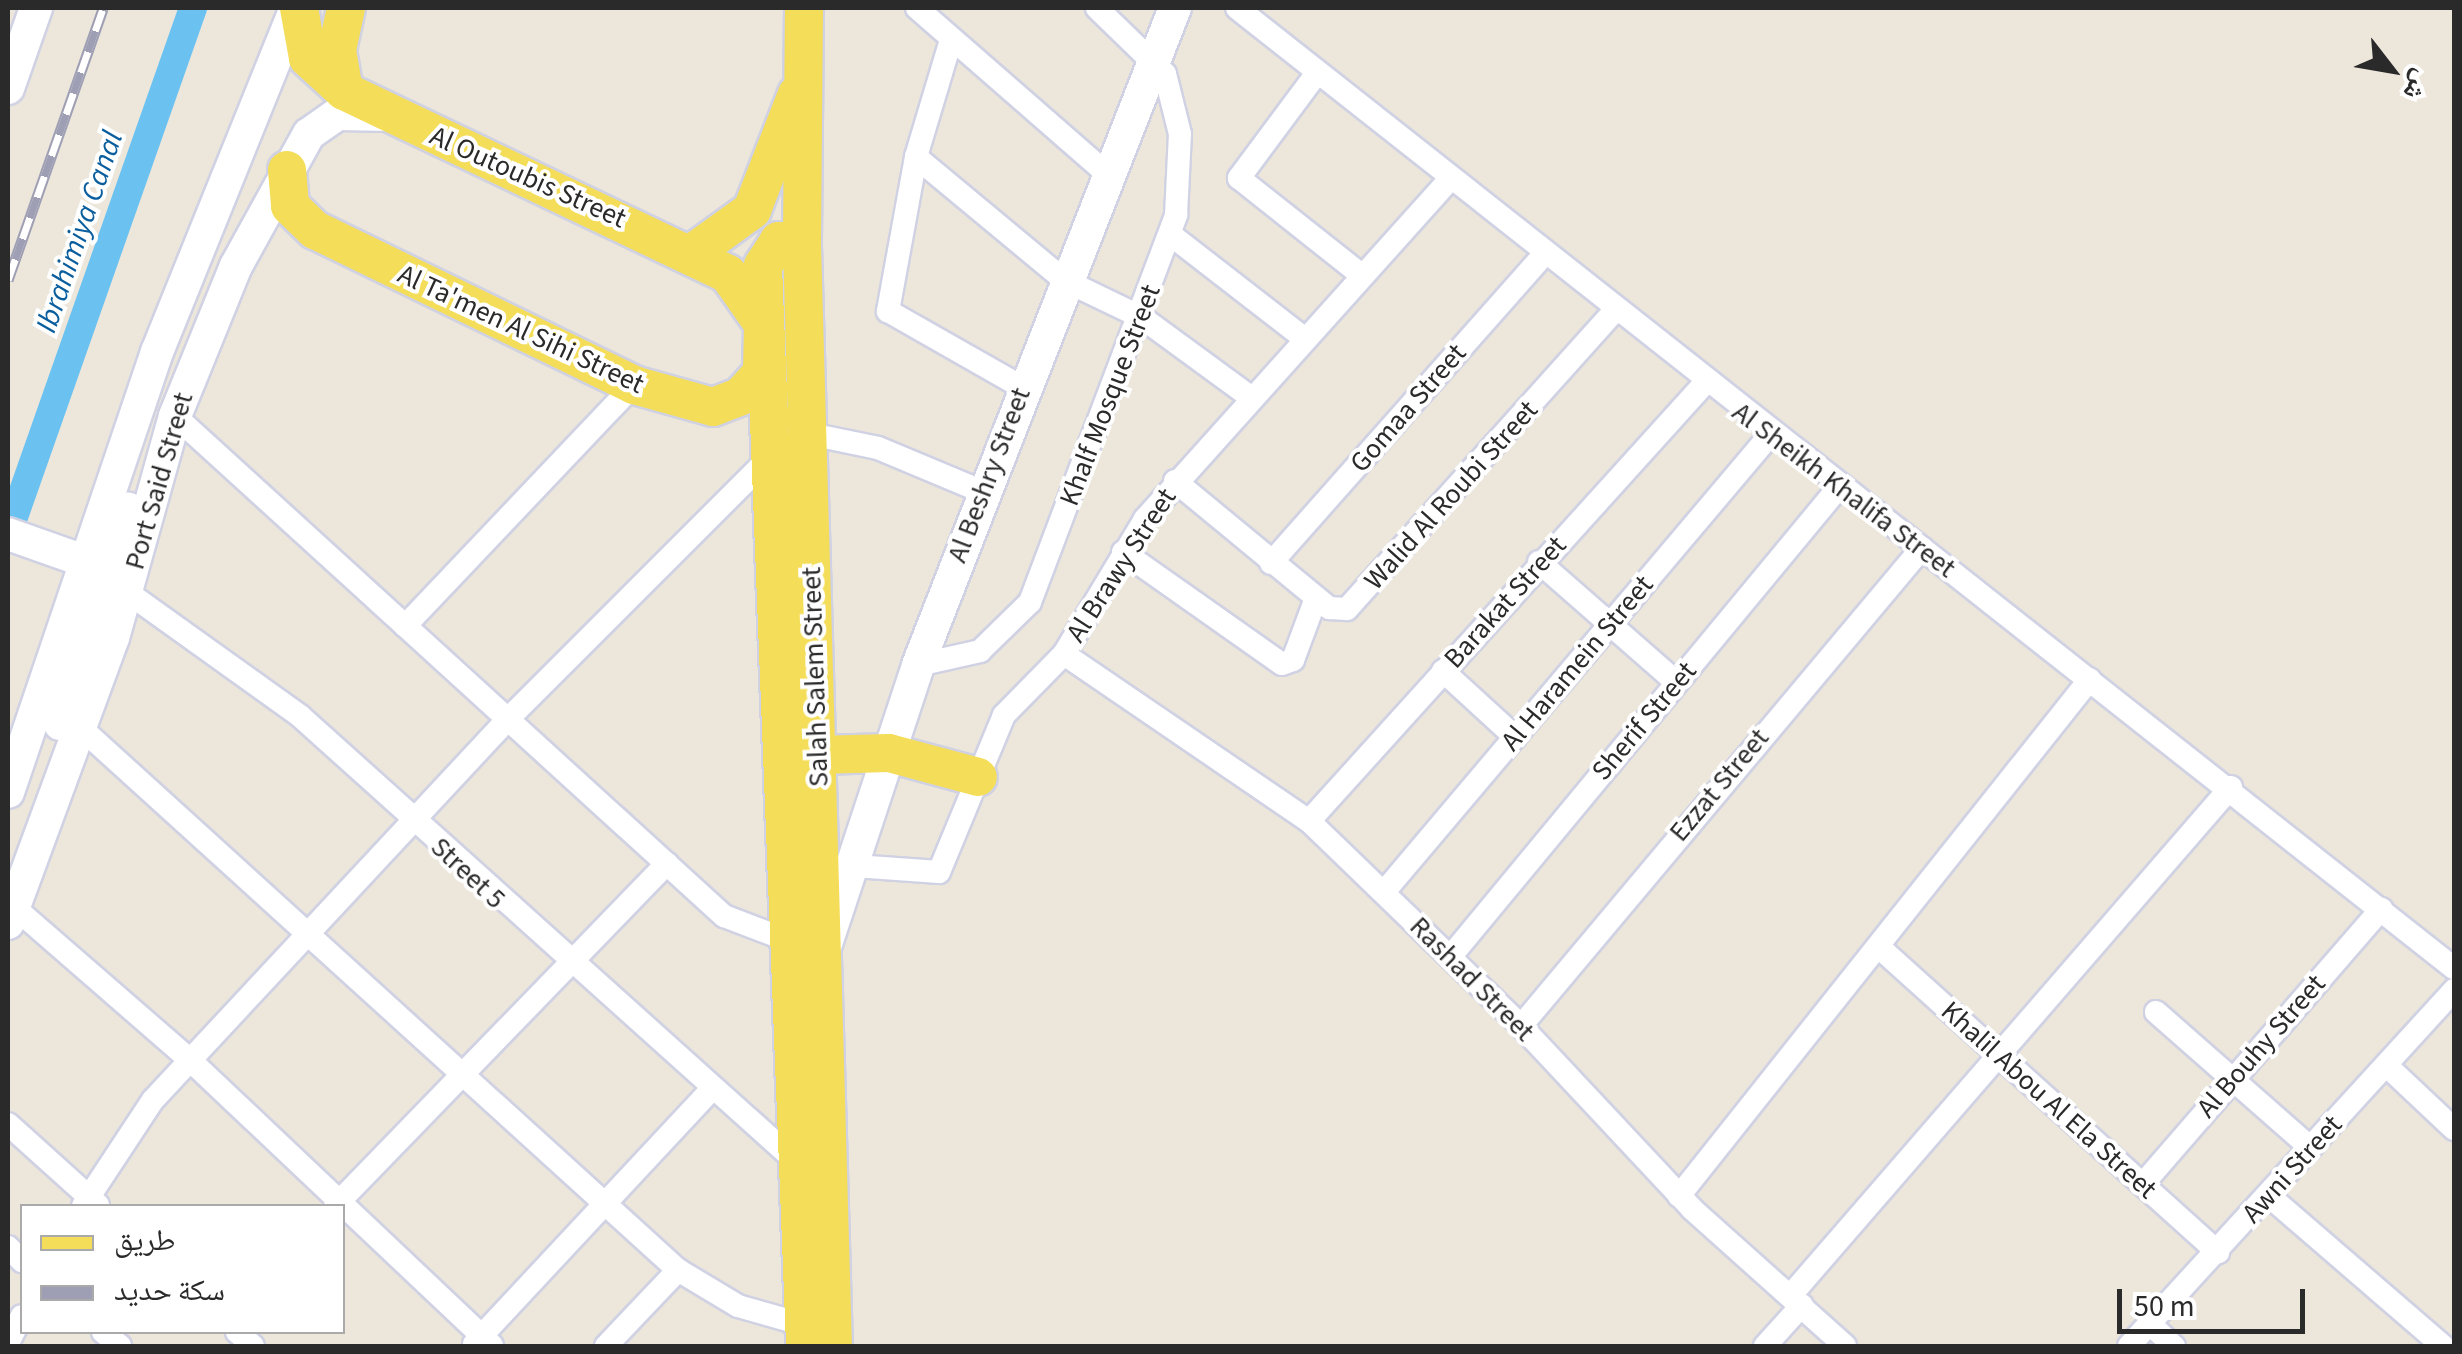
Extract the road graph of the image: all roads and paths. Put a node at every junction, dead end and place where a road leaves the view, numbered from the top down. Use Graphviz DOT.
graph roads {
  1 [pos="36,8"];
  2 [pos="298,8"];
  3 [pos="346,8"];
  4 [pos="804,8"];
  5 [pos="917,8"];
  6 [pos="1097,8"];
  7 [pos="1175,8"];
  8 [pos="1237,8"];
  9 [pos="951,40"];
  10 [pos="1155,55"];
  11 [pos="1317,73"];
  12 [pos="804,77"];
  13 [pos="8,88"];
  14 [pos="344,91"];
  15 [pos="390,115"];
  16 [pos="238,154"];
  17 [pos="916,157"];
  18 [pos="287,170"];
  19 [pos="1106,173"];
  20 [pos="1451,178"];
  21 [pos="1171,235"];
  22 [pos="802,246"];
  23 [pos="694,252"];
  24 [pos="1546,252"];
  25 [pos="1360,274"];
  26 [pos="1064,280"];
  27 [pos="1616,310"];
  28 [pos="1141,317"];
  29 [pos="1301,336"];
  30 [pos="770,343"];
  31 [pos="157,352"];
  32 [pos="1704,384"];
  33 [pos="634,385"];
  34 [pos="1022,387"];
  35 [pos="1249,396"];
  36 [pos="175,416"];
  37 [pos="810,434"];
  38 [pos="1770,434"];
  39 [pos="774,453"];
  40 [pos="1174,481"];
  41 [pos="1838,487"];
  42 [pos="983,492"];
  43 [pos="8,534"];
  44 [pos="1922,548"];
  45 [pos="1123,552"];
  46 [pos="87,562"];
  47 [pos="1539,562"];
  48 [pos="1271,564"];
  49 [pos="127,592"];
  50 [pos="1316,598"];
  51 [pos="1610,624"];
  52 [pos="405,626"];
  53 [pos="1064,654"];
  54 [pos="918,665"];
  55 [pos="1443,671"];
  56 [pos="2090,678"];
  57 [pos="1676,682"];
  58 [pos="508,720"];
  59 [pos="82,729"];
  60 [pos="1514,737"];
  61 [pos="888,752"];
  62 [pos="818,755"];
  63 [pos="978,776"];
  64 [pos="2232,787"];
  65 [pos="8,792"];
  66 [pos="1308,821"];
  67 [pos="413,822"];
  68 [pos="667,864"];
  69 [pos="855,866"];
  70 [pos="8,867"];
  71 [pos="1384,892"];
  72 [pos="2381,908"];
  73 [pos="11,915"];
  74 [pos="308,936"];
  75 [pos="810,946"];
  76 [pos="1880,948"];
  77 [pos="1450,956"];
  78 [pos="568,964"];
  79 [pos="2454,968"];
  80 [pos="2454,990"];
  81 [pos="2156,1012"];
  82 [pos="1522,1026"];
  83 [pos="1997,1052"];
  84 [pos="190,1060"];
  85 [pos="2386,1065"];
  86 [pos="461,1073"];
  87 [pos="2232,1079"];
  88 [pos="710,1091"];
  89 [pos="8,1124"];
  90 [pos="2454,1129"];
  91 [pos="2311,1148"];
  92 [pos="800,1165"];
  93 [pos="2143,1184"];
  94 [pos="2268,1195"];
  95 [pos="1679,1196"];
  96 [pos="90,1203"];
  97 [pos="337,1204"];
  98 [pos="605,1205"];
  99 [pos="345,1212"];
  100 [pos="2218,1252"];
  101 [pos="678,1270"];
  102 [pos="1797,1300"];
  103 [pos="20,1320"];
  104 [pos="2150,1324"];
  105 [pos="814,1339"];
  106 [pos="2444,1342"];
  107 [pos="8,1343"];
  108 [pos="482,1343"];
  109 [pos="606,1346"];
  110 [pos="1765,1346"];
  111 [pos="1845,1346"];
  112 [pos="2129,1346"];
  113 [pos="2174,1346"];
  1 -- 13 [label="main road"];
  2 -- 14 [label="main road, Al Outoubis Street"];
  2 -- 16 [label="main road, Port Said Street"];
  3 -- 14 [label="main road"];
  4 -- 12 [label="main road, Salah Salem Street"];
  5 -- 9 [label="street"];
  6 -- 10 [label="street"];
  7 -- 10 [label="main road, Al Beshry Street"];
  8 -- 11 [label="street, Al Sheikh Khalifa Street"];
  9 -- 17 [label="street"];
  9 -- 19 [label="street"];
  10 -- 19 [label="main road, Al Beshry Street"];
  10 -- 21 [label="street, Khalf Mosque Street"];
  11 -- 20 [label="street, Al Sheikh Khalifa Street"];
  11 -- 25 [label="street"];
  12 -- 22 [label="main road, Salah Salem Street"];
  12 -- 23 [label="main road"];
  14 -- 15 [label="main road, Al Outoubis Street"];
  15 -- 18 [label="main road, Port Said Street"];
  15 -- 23 [label="main road, Al Outoubis Street"];
  16 -- 18 [label="main road"];
  16 -- 31 [label="main road, Port Said Street"];
  17 -- 26 [label="street"];
  17 -- 34 [label="street"];
  18 -- 33 [label="main road, Al Ta'men Al Sihi Street"];
  18 -- 36 [label="main road, Port Said Street"];
  19 -- 26 [label="main road, Al Beshry Street"];
  20 -- 24 [label="street, Al Sheikh Khalifa Street"];
  20 -- 25 [label="street, Al Brawy Street"];
  21 -- 28 [label="street, Khalf Mosque Street"];
  21 -- 29 [label="street"];
  22 -- 30 [label="main road, Salah Salem Street"];
  22 -- 37 [label="main road, Salah Salem Street"];
  23 -- 30 [label="main road, Al Outoubis Street"];
  24 -- 27 [label="street, Al Sheikh Khalifa Street"];
  24 -- 48 [label="street, Gomaa Street"];
  25 -- 29 [label="street, Al Brawy Street"];
  26 -- 28 [label="street"];
  26 -- 34 [label="main road, Al Beshry Street"];
  27 -- 32 [label="street, Al Sheikh Khalifa Street"];
  27 -- 50 [label="street, Walid Al Roubi Street"];
  28 -- 35 [label="street"];
  28 -- 54 [label="street, Khalf Mosque Street"];
  29 -- 35 [label="street, Al Brawy Street"];
  30 -- 33 [label="main road, Al Ta'men Al Sihi Street"];
  30 -- 39 [label="main road, Salah Salem Street"];
  31 -- 46 [label="main road, Port Said Street"];
  31 -- 70 [label="main road"];
  32 -- 38 [label="street, Al Sheikh Khalifa Street"];
  32 -- 47 [label="street, Barakat Street"];
  33 -- 52 [label="street"];
  34 -- 42 [label="main road, Al Beshry Street"];
  35 -- 40 [label="street, Al Brawy Street"];
  36 -- 49 [label="main road, Port Said Street"];
  36 -- 52 [label="street"];
  37 -- 42 [label="street"];
  37 -- 62 [label="main road, Salah Salem Street"];
  38 -- 41 [label="street, Al Sheikh Khalifa Street"];
  38 -- 51 [label="street, Al Haramein Street"];
  39 -- 58 [label="street"];
  39 -- 75 [label="main road, Salah Salem Street"];
  40 -- 45 [label="street, Al Brawy Street"];
  40 -- 48 [label="street"];
  41 -- 44 [label="street, Al Sheikh Khalifa Street"];
  41 -- 57 [label="street, Sherif Street"];
  42 -- 54 [label="main road, Al Beshry Street"];
  43 -- 46 [label="main road"];
  44 -- 56 [label="street, Al Sheikh Khalifa Street"];
  44 -- 82 [label="street, Ezzat Street"];
  45 -- 50 [label="street"];
  45 -- 53 [label="street, Al Brawy Street"];
  46 -- 65 [label="main road, Port Said Street"];
  47 -- 51 [label="street"];
  47 -- 55 [label="street, Barakat Street"];
  48 -- 50 [label="street"];
  49 -- 59 [label="main road, Port Said Street"];
  49 -- 67 [label="street, Street 5"];
  51 -- 57 [label="street"];
  51 -- 60 [label="street, Al Haramein Street"];
  52 -- 58 [label="street"];
  53 -- 63 [label="street, Al Brawy Street"];
  53 -- 66 [label="street, Rashad Street"];
  54 -- 61 [label="main road, Al Beshry Street"];
  55 -- 60 [label="street"];
  55 -- 66 [label="street, Barakat Street"];
  56 -- 64 [label="street, Al Sheikh Khalifa Street"];
  56 -- 76 [label="street"];
  57 -- 77 [label="street, Sherif Street"];
  58 -- 67 [label="street"];
  58 -- 68 [label="street"];
  59 -- 73 [label="main road, Port Said Street"];
  59 -- 74 [label="street"];
  60 -- 71 [label="street, Al Haramein Street"];
  61 -- 62 [label="main road"];
  61 -- 63 [label="main road"];
  61 -- 69 [label="main road, Al Beshry Street"];
  62 -- 75 [label="main road, Salah Salem Street"];
  63 -- 69 [label="street, Al Brawy Street"];
  64 -- 72 [label="street, Al Sheikh Khalifa Street"];
  64 -- 83 [label="street"];
  66 -- 71 [label="street, Rashad Street"];
  67 -- 74 [label="street"];
  67 -- 78 [label="street, Street 5"];
  68 -- 75 [label="street"];
  68 -- 78 [label="street"];
  69 -- 75 [label="main road, Al Beshry Street"];
  71 -- 77 [label="street, Rashad Street"];
  72 -- 79 [label="street, Al Sheikh Khalifa Street"];
  72 -- 87 [label="street, Al Bouhy Street"];
  73 -- 84 [label="street"];
  74 -- 84 [label="street"];
  74 -- 86 [label="street"];
  75 -- 92 [label="main road, Salah Salem Street"];
  75 -- 105 [label="main road, Salah Salem Street"];
  76 -- 83 [label="street, Khalil Abou Al Ela Street"];
  76 -- 95 [label="street"];
  77 -- 82 [label="street, Rashad Street"];
  78 -- 86 [label="street"];
  78 -- 88 [label="street, Street 5"];
  80 -- 85 [label="street, Awni Street"];
  81 -- 87 [label="street"];
  82 -- 95 [label="street, Rashad Street"];
  83 -- 93 [label="street, Khalil Abou Al Ela Street"];
  83 -- 102 [label="street"];
  84 -- 96 [label="street"];
  84 -- 97 [label="street"];
  85 -- 90 [label="street"];
  85 -- 91 [label="street, Awni Street"];
  86 -- 97 [label="street"];
  86 -- 98 [label="street"];
  87 -- 91 [label="street"];
  87 -- 93 [label="street, Al Bouhy Street"];
  88 -- 92 [label="street, Street 5"];
  88 -- 98 [label="street"];
  89 -- 96 [label="street"];
  91 -- 94 [label="street, Awni Street"];
  92 -- 105 [label="main road, Salah Salem Street"];
  93 -- 100 [label="street, Khalil Abou Al Ela Street"];
  94 -- 100 [label="street, Awni Street"];
  94 -- 106 [label="street"];
  95 -- 102 [label="street, Rashad Street"];
  98 -- 101 [label="street"];
  98 -- 108 [label="street"];
  99 -- 108 [label="street"];
  100 -- 104 [label="street, Awni Street"];
  101 -- 105 [label="street"];
  101 -- 109 [label="street"];
  102 -- 110 [label="street"];
  102 -- 111 [label="street, Rashad Street"];
  103 -- 107 [label="street"];
  104 -- 112 [label="street, Awni Street"];
  104 -- 113 [label="street"];
}
